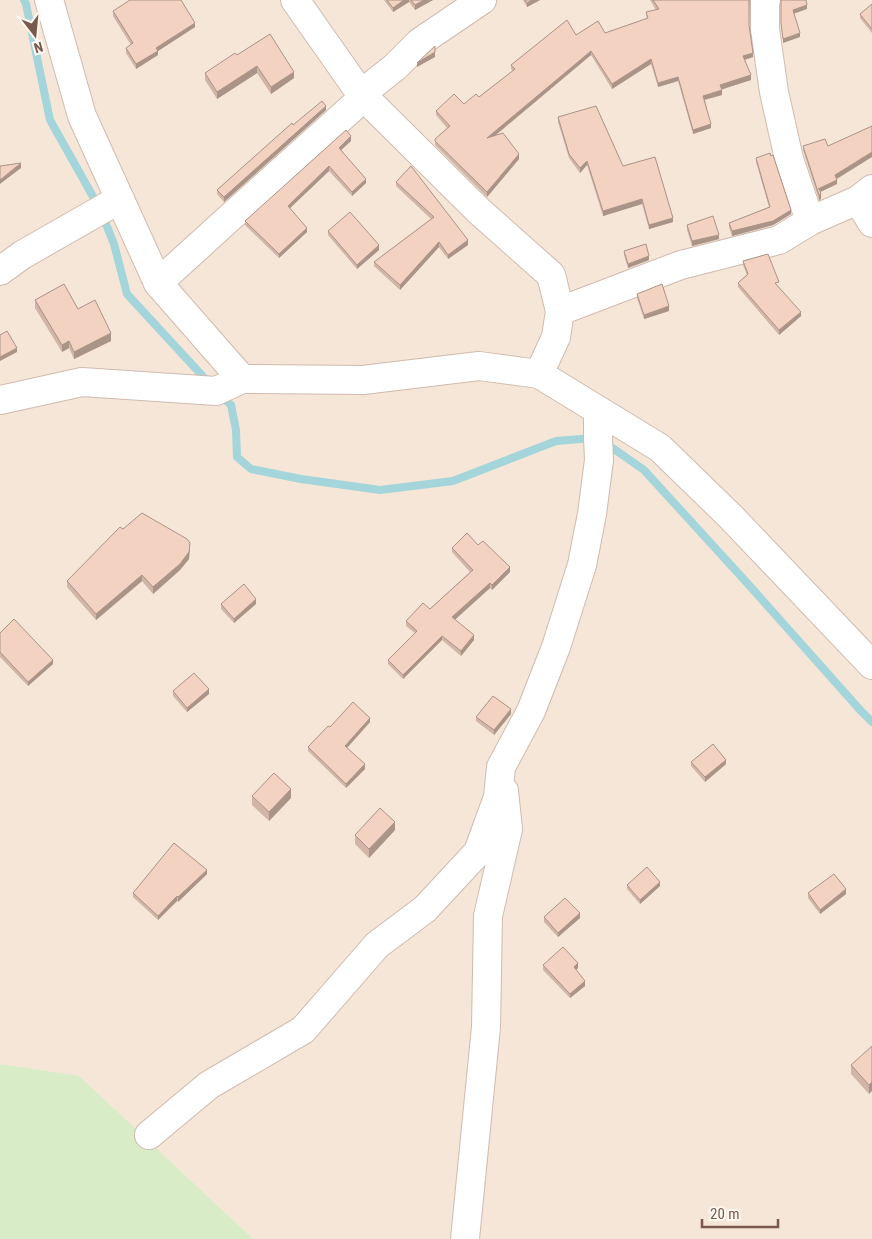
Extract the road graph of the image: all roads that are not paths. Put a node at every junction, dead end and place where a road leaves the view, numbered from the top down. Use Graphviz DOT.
graph roads {
  1 [pos="49,0"];
  2 [pos="296,0"];
  3 [pos="482,0"];
  4 [pos="766,0"];
  5 [pos="362,96"];
  6 [pos="865,194"];
  7 [pos="120,199"];
  8 [pos="810,221"];
  9 [pos="872,223"];
  10 [pos="0,271"];
  11 [pos="158,283"];
  12 [pos="560,311"];
  13 [pos="539,374"];
  14 [pos="242,379"];
  15 [pos="0,400"];
  16 [pos="598,411"];
  17 [pos="872,665"];
  18 [pos="501,767"];
  19 [pos="150,1135"];
  20 [pos="465,1239"];
  1 -- 7 [label="street"];
  2 -- 5 [label="street"];
  3 -- 5 [label="street"];
  4 -- 8 [label="street"];
  5 -- 11 [label="street"];
  5 -- 12 [label="street"];
  6 -- 8 [label="street"];
  6 -- 9 [label="street"];
  7 -- 10 [label="street"];
  7 -- 11 [label="street"];
  8 -- 12 [label="street"];
  11 -- 14 [label="street"];
  12 -- 13 [label="street"];
  13 -- 14 [label="street"];
  13 -- 16 [label="street"];
  14 -- 15 [label="street"];
  16 -- 17 [label="street"];
  16 -- 18 [label="street"];
  18 -- 19 [label="street"];
  18 -- 20 [label="street"];
}
